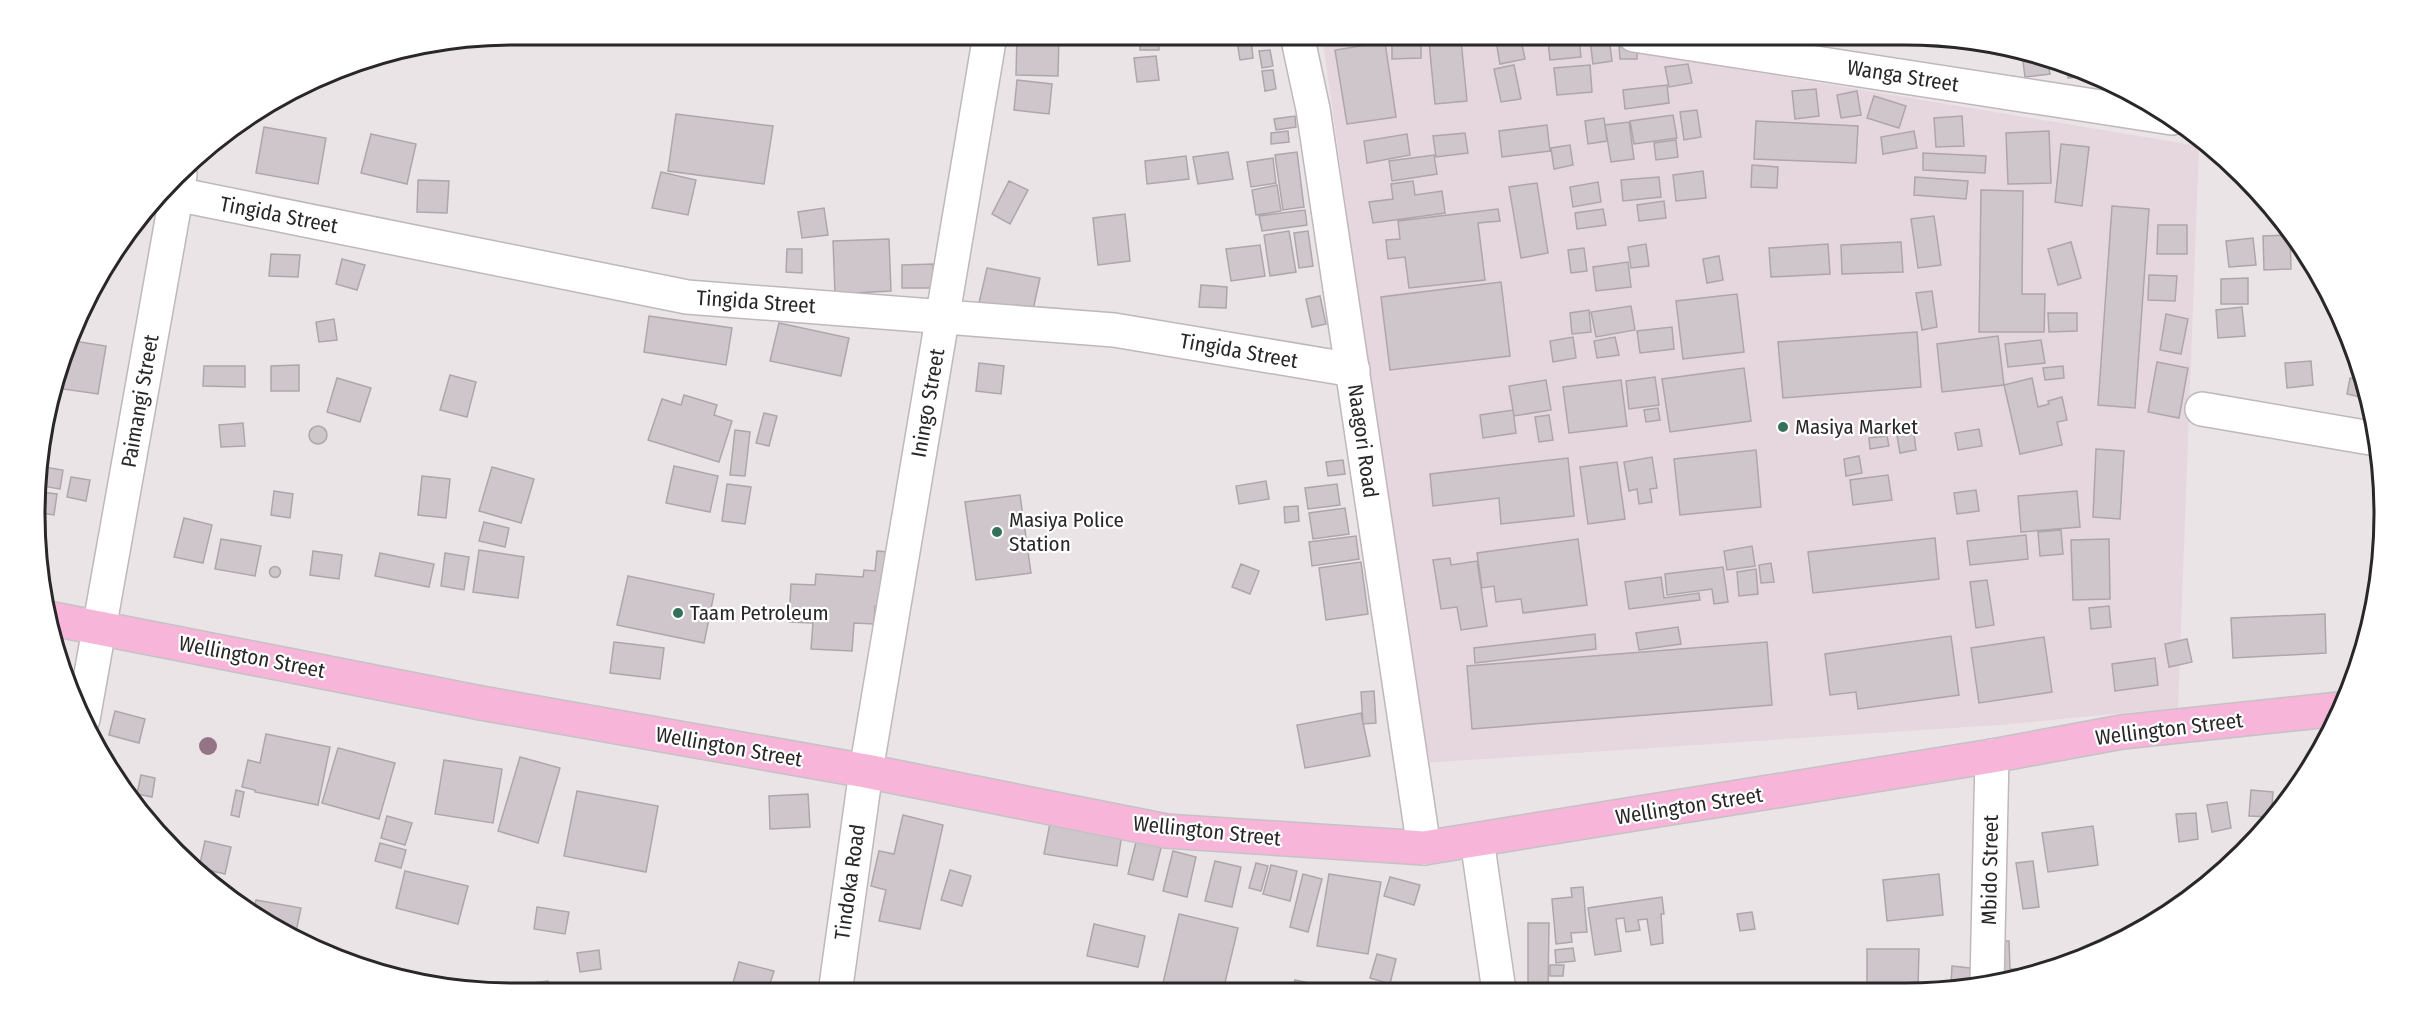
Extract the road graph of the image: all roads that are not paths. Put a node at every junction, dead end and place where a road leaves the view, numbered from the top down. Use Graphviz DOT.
graph roads {
  1 [pos="988,45"];
  2 [pos="1299,45"];
  3 [pos="1704,45"];
  4 [pos="2151,115"];
  5 [pos="177,188"];
  6 [pos="173,192"];
  7 [pos="943,315"];
  8 [pos="1353,370"];
  9 [pos="2202,410"];
  10 [pos="2367,438"];
  11 [pos="57,620"];
  12 [pos="99,627"];
  13 [pos="86,704"];
  14 [pos="2331,710"];
  15 [pos="1992,756"];
  16 [pos="866,771"];
  17 [pos="1477,840"];
  18 [pos="1424,848"];
  19 [pos="1988,975"];
  20 [pos="836,983"];
  21 [pos="1498,983"];
  1 -- 7 [label="street, Iningo Street"];
  2 -- 8 [label="street, Naagori Road"];
  3 -- 4 [label="street, Wanga Street"];
  5 -- 7 [label="street, Tingida Street"];
  6 -- 12 [label="street, Paimangi Street"];
  7 -- 8 [label="street, Tingida Street"];
  7 -- 16 [label="street, Iningo Street"];
  8 -- 18 [label="street, Naagori Road"];
  9 -- 10 [label="street"];
  11 -- 12 [label="main road, Wellington Street"];
  12 -- 13 [label="street, Paimangi Street"];
  12 -- 16 [label="main road, Wellington Street"];
  14 -- 15 [label="main road, Wellington Street"];
  15 -- 17 [label="main road, Wellington Street"];
  15 -- 19 [label="street, Mbido Street"];
  16 -- 18 [label="main road, Wellington Street"];
  16 -- 20 [label="street, Tindoka Road"];
  17 -- 18 [label="main road, Wellington Street"];
  17 -- 21 [label="street"];
}
